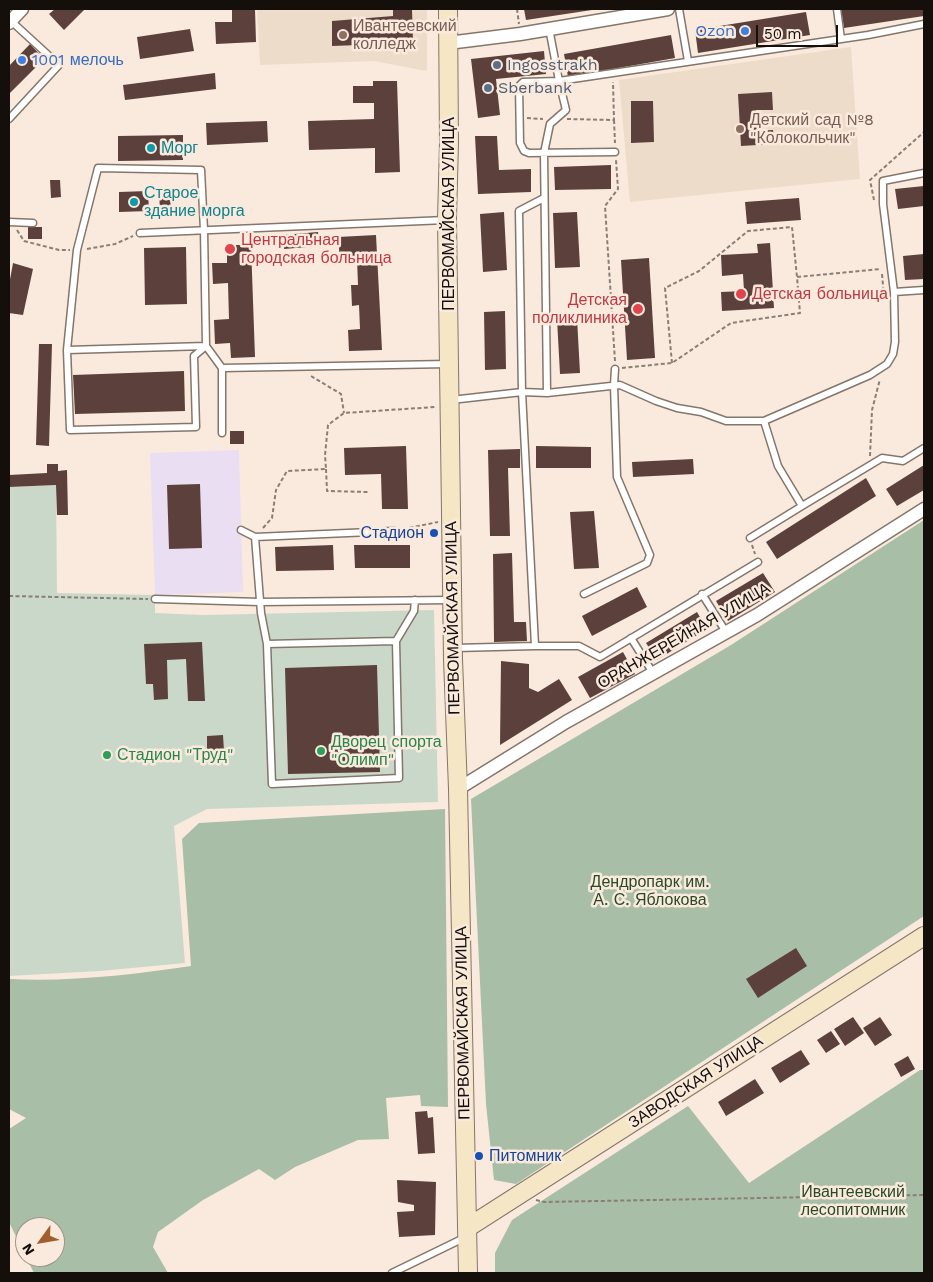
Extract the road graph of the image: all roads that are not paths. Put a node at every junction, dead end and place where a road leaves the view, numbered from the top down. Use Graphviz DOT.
graph roads {
  1 [pos="22,9"];
  2 [pos="448,9"];
  3 [pos="668,9"];
  4 [pos="679,9"];
  5 [pos="837,9"];
  6 [pos="10,22"];
  7 [pos="924,24"];
  8 [pos="549,28"];
  9 [pos="841,38"];
  10 [pos="448,43"];
  11 [pos="688,61"];
  12 [pos="559,82"];
  13 [pos="9,119"];
  14 [pos="615,152"];
  15 [pos="544,153"];
  16 [pos="924,173"];
  17 [pos="544,198"];
  18 [pos="447,220"];
  19 [pos="9,222"];
  20 [pos="33,223"];
  21 [pos="204,230"];
  22 [pos="140,234"];
  23 [pos="924,290"];
  24 [pos="894,292"];
  25 [pos="206,346"];
  26 [pos="67,350"];
  27 [pos="449,364"];
  28 [pos="222,368"];
  29 [pos="616,369"];
  30 [pos="614,385"];
  31 [pos="522,392"];
  32 [pos="547,393"];
  33 [pos="443,404"];
  34 [pos="764,421"];
  35 [pos="222,433"];
  36 [pos="924,448"];
  37 [pos="802,506"];
  38 [pos="924,509"];
  39 [pos="241,530"];
  40 [pos="394,531"];
  41 [pos="254,537"];
  42 [pos="750,538"];
  43 [pos="758,562"];
  44 [pos="584,594"];
  45 [pos="702,594"];
  46 [pos="155,599"];
  47 [pos="415,600"];
  48 [pos="453,600"];
  49 [pos="260,602"];
  50 [pos="726,632"];
  51 [pos="631,638"];
  52 [pos="396,641"];
  53 [pos="266,644"];
  54 [pos="535,646"];
  55 [pos="453,648"];
  56 [pos="653,673"];
  57 [pos="458,790"];
  58 [pos="924,936"];
  59 [pos="467,1232"];
  60 [pos="392,1273"];
  61 [pos="468,1273"];
  1 -- 6 [label="street"];
  2 -- 10 [label="main road, ПЕРВОМАЙСКАЯ УЛИЦА"];
  3 -- 8 [label="street"];
  4 -- 11 [label="lane"];
  5 -- 9 [label="lane"];
  6 -- 13 [label="lane"];
  7 -- 9 [label="lane"];
  8 -- 10 [label="street"];
  8 -- 12 [label="lane"];
  9 -- 11 [label="lane"];
  10 -- 18 [label="main road, ПЕРВОМАЙСКАЯ УЛИЦА"];
  11 -- 12 [label="lane"];
  12 -- 15 [label="lane"];
  12 -- 15 [label="lane"];
  14 -- 15 [label="lane"];
  15 -- 17 [label="lane"];
  16 -- 24 [label="lane"];
  17 -- 31 [label="lane"];
  17 -- 32 [label="lane"];
  18 -- 21 [label="lane"];
  18 -- 27 [label="main road, ПЕРВОМАЙСКАЯ УЛИЦА"];
  19 -- 20 [label="lane"];
  21 -- 22 [label="lane"];
  21 -- 25 [label="lane"];
  21 -- 26 [label="lane"];
  23 -- 24 [label="lane"];
  24 -- 34 [label="lane"];
  25 -- 26 [label="lane"];
  25 -- 26 [label="lane"];
  25 -- 28 [label="lane"];
  27 -- 28 [label="lane"];
  27 -- 33 [label="main road, ПЕРВОМАЙСКАЯ УЛИЦА"];
  28 -- 35 [label="lane"];
  29 -- 30 [label="lane"];
  30 -- 32 [label="lane"];
  30 -- 34 [label="lane"];
  30 -- 44 [label="lane"];
  31 -- 32 [label="lane"];
  31 -- 33 [label="lane"];
  31 -- 54 [label="lane"];
  33 -- 48 [label="main road, ПЕРВОМАЙСКАЯ УЛИЦА"];
  34 -- 37 [label="lane"];
  36 -- 37 [label="lane"];
  37 -- 42 [label="lane"];
  38 -- 50 [label="street, ОРАНЖЕРЕЙНАЯ УЛИЦА"];
  39 -- 41 [label="lane"];
  40 -- 41 [label="lane"];
  41 -- 49 [label="lane"];
  43 -- 45 [label="lane"];
  45 -- 50 [label="lane"];
  45 -- 51 [label="lane"];
  46 -- 49 [label="lane"];
  47 -- 48 [label="lane"];
  47 -- 49 [label="lane"];
  47 -- 52 [label="lane"];
  48 -- 55 [label="main road, ПЕРВОМАЙСКАЯ УЛИЦА"];
  49 -- 53 [label="lane"];
  50 -- 56 [label="street, ОРАНЖЕРЕЙНАЯ УЛИЦА"];
  51 -- 54 [label="lane"];
  51 -- 56 [label="lane"];
  52 -- 53 [label="lane"];
  52 -- 53 [label="lane"];
  54 -- 55 [label="lane"];
  55 -- 57 [label="main road, ПЕРВОМАЙСКАЯ УЛИЦА"];
  56 -- 57 [label="street, ОРАНЖЕРЕЙНАЯ УЛИЦА"];
  57 -- 59 [label="main road, ПЕРВОМАЙСКАЯ УЛИЦА"];
  58 -- 59 [label="main road, ЗАВОДСКАЯ УЛИЦА"];
  59 -- 60 [label="lane"];
  59 -- 61 [label="main road, ПЕРВОМАЙСКАЯ УЛИЦА"];
}
